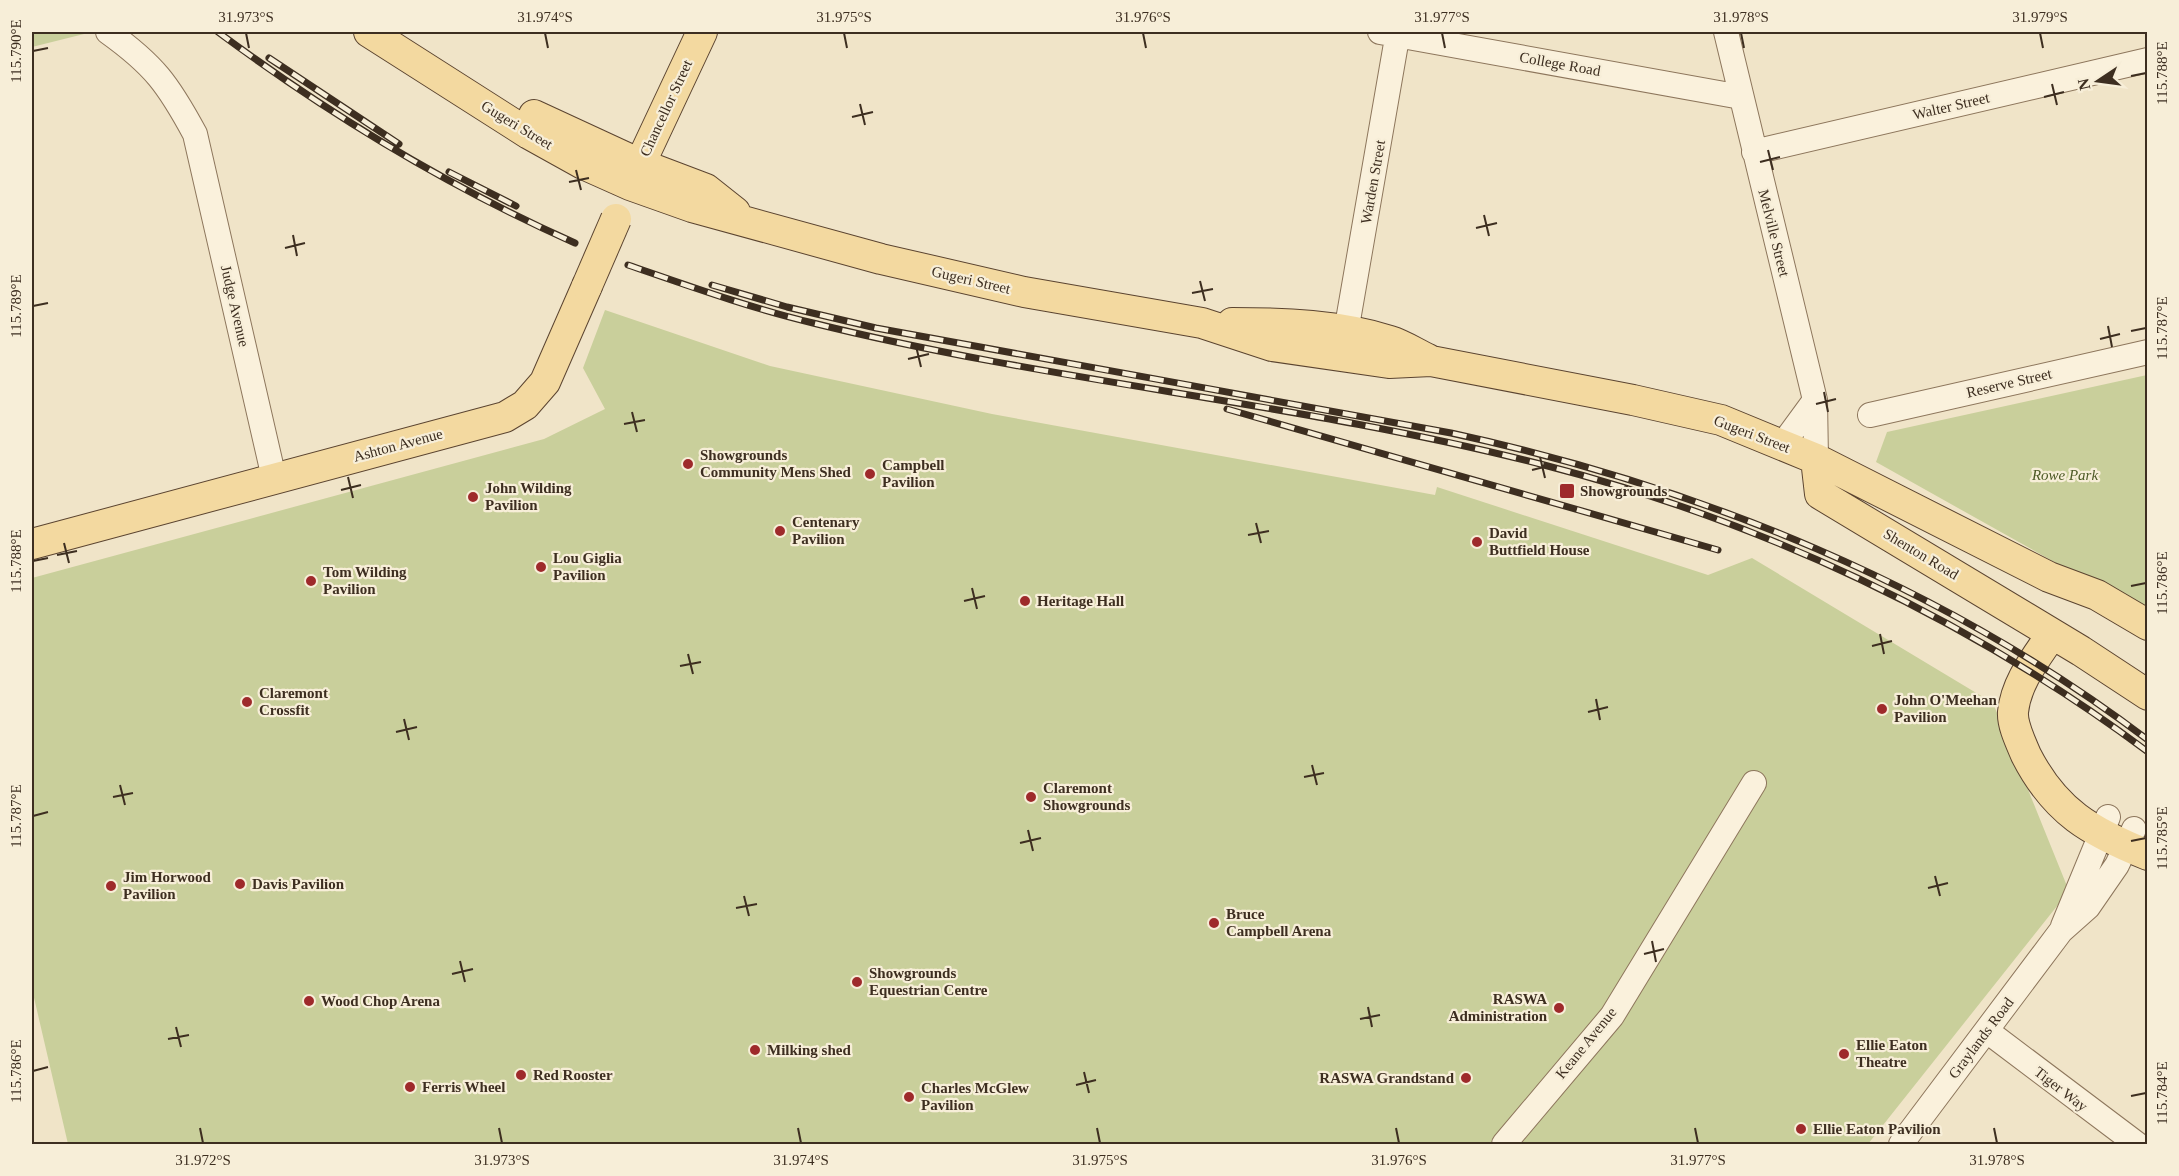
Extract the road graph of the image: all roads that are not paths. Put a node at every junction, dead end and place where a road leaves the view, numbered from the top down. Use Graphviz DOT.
graph roads {
  1 [pos="108,32"];
  2 [pos="369,32"];
  3 [pos="400,32"];
  4 [pos="702,32"];
  5 [pos="1726,32"];
  6 [pos="1392,33"];
  7 [pos="2148,60"];
  8 [pos="1741,97"];
  9 [pos="1754,152"];
  10 [pos="635,175"];
  11 [pos="1202,323"];
  12 [pos="1346,332"];
  13 [pos="2148,352"];
  14 [pos="1431,361"];
  15 [pos="1815,400"];
  16 [pos="1870,415"];
  17 [pos="1782,445"];
  18 [pos="1816,459"];
  19 [pos="274,478"];
  20 [pos="32,544"];
  21 [pos="2049,577"];
  22 [pos="2148,625"];
  23 [pos="2052,634"];
  24 [pos="2148,649"];
  25 [pos="2148,695"];
  26 [pos="1754,783"];
  27 [pos="2127,836"];
  28 [pos="1987,1031"];
  29 [pos="1504,1144"];
  30 [pos="1901,1144"];
  31 [pos="2137,1144"];
  1 -- 19 [label="street, Judge Avenue"];
  2 -- 10 [label="main road, Gugeri Street"];
  3 -- 10 [label="main road, Gugeri Street"];
  4 -- 10 [label="main road, Chancellor Street"];
  5 -- 8 [label="street, Melville Street"];
  6 -- 8 [label="street, College Road"];
  6 -- 12 [label="street, Warden Street"];
  7 -- 9 [label="street, Walter Street"];
  8 -- 9 [label="street, Melville Street"];
  9 -- 15 [label="street, Melville Street"];
  10 -- 11 [label="main road, Gugeri Street"];
  10 -- 19 [label="main road, Ashton Avenue, bridge"];
  11 -- 12 [label="main road, Gugeri Street"];
  11 -- 14 [label="main road, Gugeri Street"];
  12 -- 14 [label="main road, Gugeri Street"];
  13 -- 16 [label="street, Reserve Street"];
  14 -- 17 [label="main road, Gugeri Street"];
  15 -- 17 [label="street"];
  15 -- 18 [label="street, Melville Street"];
  17 -- 18 [label="main road, Gugeri Street"];
  18 -- 21 [label="main road, Gugeri Street"];
  18 -- 23 [label="main road, Shenton Road"];
  19 -- 20 [label="main road, Ashton Avenue"];
  21 -- 22 [label="main road, Gugeri Street"];
  21 -- 24 [label="main road, Gugeri Street"];
  23 -- 25 [label="main road, Shenton Road"];
  23 -- 27 [label="main road"];
  26 -- 29 [label="street, Keane Avenue"];
  27 -- 28 [label="street, Graylands Road"];
  28 -- 30 [label="street, Graylands Road"];
  28 -- 31 [label="street, Tiger Way"];
}
